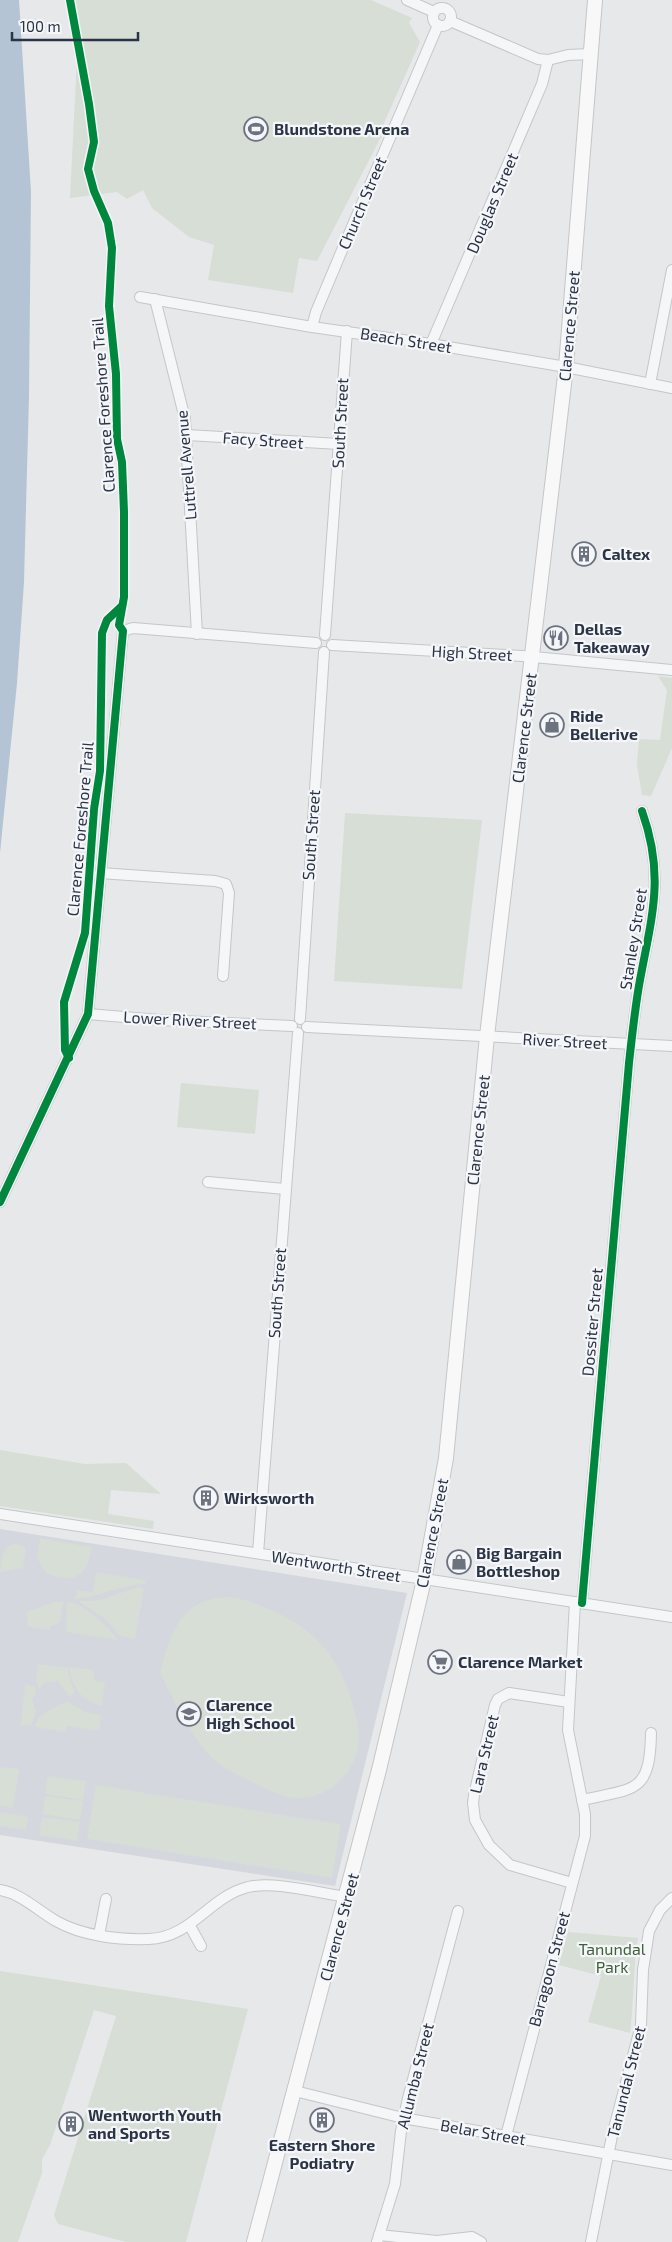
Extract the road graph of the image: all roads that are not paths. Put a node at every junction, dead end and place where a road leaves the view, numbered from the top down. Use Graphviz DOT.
graph roads {
  1 [pos="407,0"];
  2 [pos="595,0"];
  3 [pos="448,4"];
  4 [pos="434,12"];
  5 [pos="450,21"];
  6 [pos="438,25"];
  7 [pos="590,54"];
  8 [pos="548,60"];
  9 [pos="672,270"];
  10 [pos="140,296"];
  11 [pos="155,299"];
  12 [pos="312,327"];
  13 [pos="347,331"];
  14 [pos="431,344"];
  15 [pos="566,367"];
  16 [pos="650,384"];
  17 [pos="672,388"];
  18 [pos="186,435"];
  19 [pos="339,444"];
  20 [pos="197,634"];
  21 [pos="325,635"];
  22 [pos="316,643"];
  23 [pos="328,648"];
  24 [pos="532,658"];
  25 [pos="672,670"];
  26 [pos="642,811"];
  27 [pos="100,873"];
  28 [pos="223,976"];
  29 [pos="88,1014"];
  30 [pos="299,1026"];
  31 [pos="487,1036"];
  32 [pos="631,1044"];
  33 [pos="672,1046"];
  34 [pos="208,1182"];
  35 [pos="285,1189"];
  36 [pos="0,1202"];
  37 [pos="0,1514"];
  38 [pos="258,1553"];
  39 [pos="424,1580"];
  40 [pos="579,1602"];
  41 [pos="672,1616"];
  42 [pos="569,1702"];
  43 [pos="651,1733"];
  44 [pos="582,1800"];
  45 [pos="572,1883"];
  46 [pos="0,1890"];
  47 [pos="346,1897"];
  48 [pos="672,1898"];
  49 [pos="106,1899"];
  50 [pos="458,1911"];
  51 [pos="190,1926"];
  52 [pos="99,1936"];
  53 [pos="201,1946"];
  54 [pos="295,2090"];
  55 [pos="403,2118"];
  56 [pos="506,2136"];
  57 [pos="608,2154"];
  58 [pos="672,2165"];
  59 [pos="378,2239"];
  60 [pos="254,2242"];
  61 [pos="437,2242"];
  62 [pos="482,2242"];
  63 [pos="590,2242"];
  1 -- 4 [label="street"];
  2 -- 7 [label="main road, Clarence Street"];
  3 -- 4 [label="street"];
  3 -- 5 [label="street"];
  4 -- 6 [label="street"];
  5 -- 6 [label="street"];
  5 -- 8 [label="street"];
  6 -- 12 [label="street, Church Street"];
  7 -- 8 [label="street"];
  7 -- 15 [label="main road, Clarence Street"];
  8 -- 14 [label="street, Douglas Street"];
  9 -- 16 [label="street"];
  10 -- 11 [label="street, Beach Street"];
  11 -- 12 [label="street, Beach Street"];
  11 -- 18 [label="street, Luttrell Avenue"];
  12 -- 13 [label="street, Beach Street"];
  13 -- 14 [label="street, Beach Street"];
  13 -- 19 [label="street, South Street"];
  14 -- 15 [label="street, Beach Street"];
  15 -- 16 [label="street, Beach Street"];
  15 -- 24 [label="main road, Clarence Street"];
  16 -- 17 [label="street, Beach Street"];
  18 -- 19 [label="street, Facy Street"];
  18 -- 20 [label="street, Luttrell Avenue"];
  19 -- 21 [label="street, South Street"];
  20 -- 22 [label="street"];
  20 -- 27 [label="street"];
  21 -- 22 [label="street"];
  21 -- 23 [label="street"];
  22 -- 23 [label="street"];
  23 -- 24 [label="street, High Street"];
  23 -- 30 [label="street, South Street"];
  24 -- 25 [label="street, High Street"];
  24 -- 31 [label="main road, Clarence Street"];
  26 -- 32 [label="street, Stanley Street"];
  27 -- 28 [label="street"];
  27 -- 29 [label="street"];
  29 -- 30 [label="street, Lower River Street"];
  29 -- 36 [label="street"];
  30 -- 31 [label="street, Lower River Street"];
  30 -- 35 [label="street, South Street"];
  31 -- 32 [label="street, River Street"];
  31 -- 39 [label="main road, Clarence Street"];
  32 -- 33 [label="street, River Street"];
  32 -- 40 [label="street, Dossiter Street"];
  34 -- 35 [label="street"];
  35 -- 38 [label="street, South Street"];
  37 -- 38 [label="street, Wentworth Street"];
  38 -- 39 [label="street, Wentworth Street"];
  39 -- 40 [label="street, Wentworth Street"];
  39 -- 47 [label="main road, Clarence Street"];
  40 -- 41 [label="street, Wentworth Street"];
  40 -- 42 [label="street, Baragoon Street"];
  42 -- 44 [label="street, Baragoon Street"];
  42 -- 45 [label="street, Lara Street"];
  43 -- 44 [label="street"];
  44 -- 45 [label="street, Baragoon Street"];
  45 -- 56 [label="street, Baragoon Street"];
  46 -- 52 [label="street"];
  47 -- 51 [label="street"];
  47 -- 54 [label="main road, Clarence Street"];
  48 -- 57 [label="street, Tanundal Street"];
  49 -- 52 [label="street"];
  50 -- 55 [label="street, Allumba Street"];
  51 -- 52 [label="street"];
  51 -- 53 [label="street"];
  54 -- 55 [label="street, Belar Street"];
  54 -- 60 [label="main road, Clarence Street"];
  55 -- 56 [label="street, Belar Street"];
  55 -- 59 [label="street, Allumba Street"];
  56 -- 57 [label="street, Belar Street"];
  57 -- 58 [label="street, Belar Street"];
  57 -- 63 [label="street, Tanundal Street"];
  59 -- 61 [label="street"];
  61 -- 62 [label="street"];
}
